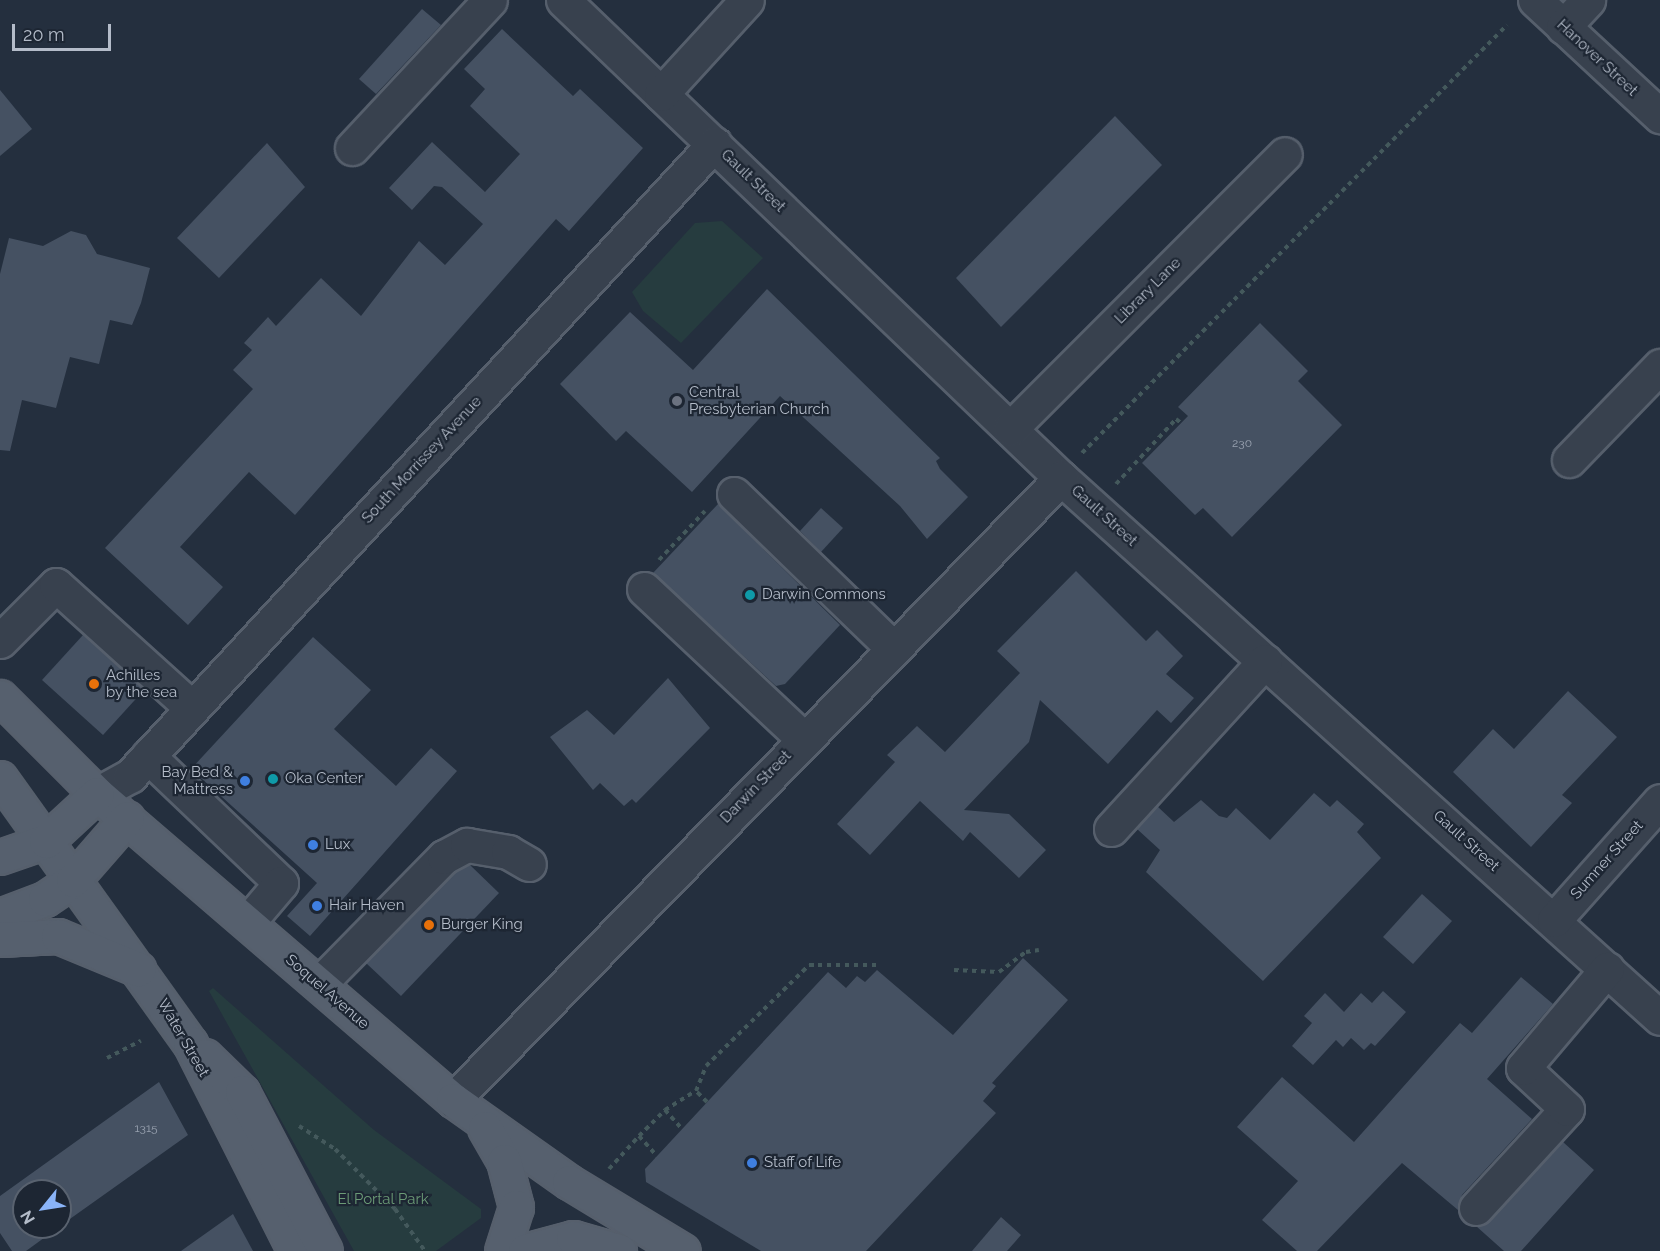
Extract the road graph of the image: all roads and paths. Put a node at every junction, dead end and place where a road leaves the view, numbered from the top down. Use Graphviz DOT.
graph roads {
  1 [pos="490,0"];
  2 [pos="562,0"];
  3 [pos="747,0"];
  4 [pos="1535,0"];
  5 [pos="1588,0"];
  6 [pos="1507,25"];
  7 [pos="1563,27"];
  8 [pos="661,94"];
  9 [pos="1660,116"];
  10 [pos="714,144"];
  11 [pos="352,147"];
  12 [pos="1285,154"];
  13 [pos="1660,366"];
  14 [pos="1181,423"];
  15 [pos="1011,428"];
  16 [pos="1082,453"];
  17 [pos="1569,460"];
  18 [pos="1061,478"];
  19 [pos="1115,485"];
  20 [pos="734,494"];
  21 [pos="644,590"];
  22 [pos="0,641"];
  23 [pos="893,648"];
  24 [pos="1265,661"];
  25 [pos="0,697"];
  26 [pos="192,708"];
  27 [pos="804,739"];
  28 [pos="139,766"];
  29 [pos="0,778"];
  30 [pos="98,794"];
  31 [pos="1660,801"];
  32 [pos="127,818"];
  33 [pos="1111,829"];
  34 [pos="46,841"];
  35 [pos="0,857"];
  36 [pos="529,864"];
  37 [pos="73,880"];
  38 [pos="0,916"];
  39 [pos="1554,920"];
  40 [pos="248,922"];
  41 [pos="0,939"];
  42 [pos="1039,951"];
  43 [pos="878,965"];
  44 [pos="1607,969"];
  45 [pos="954,970"];
  46 [pos="142,971"];
  47 [pos="319,984"];
  48 [pos="1660,1018"];
  49 [pos="141,1041"];
  50 [pos="190,1043"];
  51 [pos="107,1058"];
  52 [pos="696,1091"];
  53 [pos="453,1100"];
  54 [pos="707,1102"];
  55 [pos="665,1110"];
  56 [pos="288,1119"];
  57 [pos="480,1122"];
  58 [pos="682,1129"];
  59 [pos="639,1136"];
  60 [pos="657,1156"];
  61 [pos="609,1169"];
  62 [pos="1476,1208"];
  63 [pos="295,1251"];
  64 [pos="325,1251"];
  65 [pos="425,1251"];
  66 [pos="502,1251"];
  67 [pos="525,1251"];
  68 [pos="620,1251"];
  69 [pos="683,1251"];
  1 -- 11 [label="street"];
  2 -- 8 [label="street, Gault Street"];
  3 -- 8 [label="street"];
  4 -- 7 [label="street, Hanover Street"];
  5 -- 7 [label="street"];
  6 -- 16 [label="path"];
  7 -- 9 [label="street, Hanover Street"];
  8 -- 10 [label="street, Gault Street"];
  10 -- 15 [label="street, Gault Street"];
  10 -- 26 [label="street, South Morrissey Avenue"];
  12 -- 15 [label="street, Library Lane"];
  13 -- 17 [label="street"];
  14 -- 19 [label="path"];
  15 -- 18 [label="street, Gault Street"];
  18 -- 23 [label="street, Darwin Street"];
  18 -- 24 [label="street, Gault Street"];
  20 -- 21 [label="path"];
  20 -- 23 [label="street"];
  21 -- 27 [label="street"];
  22 -- 26 [label="street"];
  23 -- 27 [label="street, Darwin Street"];
  24 -- 33 [label="street"];
  24 -- 39 [label="street, Gault Street"];
  25 -- 30 [label="main road, Soquel Avenue"];
  26 -- 28 [label="street, South Morrissey Avenue"];
  27 -- 53 [label="street, Darwin Street"];
  28 -- 30 [label="street, South Morrissey Avenue"];
  28 -- 32 [label="street"];
  28 -- 40 [label="street"];
  29 -- 34 [label="main road"];
  30 -- 32 [label="main road, Soquel Avenue"];
  30 -- 34 [label="main road"];
  31 -- 39 [label="street, Sumner Street"];
  32 -- 37 [label="main road"];
  32 -- 40 [label="main road, Soquel Avenue"];
  34 -- 35 [label="main road"];
  34 -- 37 [label="main road, Water Street"];
  36 -- 47 [label="street"];
  37 -- 38 [label="main road"];
  37 -- 46 [label="main road, Water Street"];
  39 -- 44 [label="street, Gault Street"];
  40 -- 47 [label="main road, Soquel Avenue"];
  41 -- 46 [label="main road"];
  42 -- 45 [label="path"];
  43 -- 52 [label="path"];
  44 -- 48 [label="street, Gault Street"];
  44 -- 62 [label="street"];
  46 -- 50 [label="main road, Water Street"];
  47 -- 53 [label="main road, Soquel Avenue"];
  49 -- 51 [label="path"];
  50 -- 63 [label="main road, Water Street"];
  50 -- 64 [label="main road"];
  52 -- 54 [label="path"];
  52 -- 55 [label="path"];
  53 -- 57 [label="main road, Soquel Avenue"];
  55 -- 58 [label="path"];
  55 -- 59 [label="path"];
  56 -- 65 [label="path"];
  57 -- 66 [label="main road"];
  57 -- 69 [label="main road, Soquel Avenue"];
  59 -- 60 [label="path"];
  59 -- 61 [label="path"];
  67 -- 68 [label="main road"];
}
